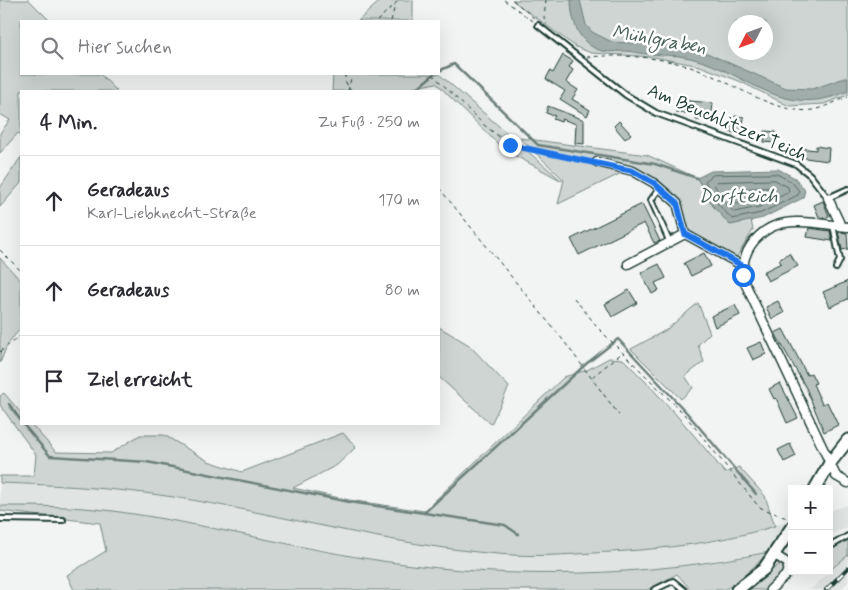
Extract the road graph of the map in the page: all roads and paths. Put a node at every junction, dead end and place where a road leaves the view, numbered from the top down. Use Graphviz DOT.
graph roads {
  1 [pos="399,0"];
  2 [pos="504,0"];
  3 [pos="513,0"];
  4 [pos="546,0"];
  5 [pos="395,4"];
  6 [pos="377,20"];
  7 [pos="391,20"];
  8 [pos="538,25"];
  9 [pos="554,38"];
  10 [pos="579,58"];
  11 [pos="345,75"];
  12 [pos="352,75"];
  13 [pos="433,75"];
  14 [pos="349,90"];
  15 [pos="349,90"];
  16 [pos="848,97"];
  17 [pos="596,162"];
  18 [pos="660,188"];
  19 [pos="440,189"];
  20 [pos="848,189"];
  21 [pos="828,198"];
  22 [pos="841,226"];
  23 [pos="685,234"];
  24 [pos="670,243"];
  25 [pos="0,250"];
  26 [pos="628,264"];
  27 [pos="743,266"];
  28 [pos="836,268"];
  29 [pos="20,270"];
  30 [pos="574,298"];
  31 [pos="20,336"];
  32 [pos="0,352"];
  33 [pos="622,352"];
  34 [pos="591,378"];
  35 [pos="619,415"];
  36 [pos="848,440"];
  37 [pos="830,464"];
  38 [pos="848,482"];
  39 [pos="817,485"];
  40 [pos="788,518"];
  41 [pos="0,519"];
  42 [pos="63,520"];
  43 [pos="790,530"];
  44 [pos="848,536"];
  45 [pos="833,545"];
  46 [pos="774,554"];
  47 [pos="788,562"];
  48 [pos="788,571"];
  49 [pos="654,590"];
  50 [pos="684,590"];
  51 [pos="737,590"];
  52 [pos="770,590"];
  1 -- 5 [label="path"];
  2 -- 8 [label="path"];
  3 -- 8 [label="path"];
  4 -- 9 [label="path"];
  5 -- 6 [label="path"];
  5 -- 7 [label="path"];
  8 -- 9 [label="lane, Am Beuchlitzer Teich"];
  9 -- 10 [label="lane, Am Beuchlitzer Teich"];
  10 -- 16 [label="path"];
  10 -- 21 [label="lane, Am Beuchlitzer Teich"];
  11 -- 14 [label="path"];
  12 -- 15 [label="path"];
  13 -- 17 [label="path"];
  17 -- 18 [label="street"];
  18 -- 23 [label="street"];
  18 -- 24 [label="lane"];
  19 -- 34 [label="path"];
  20 -- 21 [label="lane"];
  21 -- 22 [label="street, Am Beuchlitzer Teich"];
  22 -- 27 [label="street"];
  22 -- 28 [label="lane"];
  23 -- 24 [label="street"];
  23 -- 27 [label="street"];
  24 -- 26 [label="street"];
  25 -- 29 [label="path"];
  27 -- 37 [label="street"];
  30 -- 33 [label="path"];
  31 -- 32 [label="path"];
  33 -- 34 [label="path"];
  33 -- 40 [label="path"];
  34 -- 35 [label="path"];
  36 -- 37 [label="main road"];
  37 -- 38 [label="street"];
  37 -- 39 [label="main road"];
  41 -- 42 [label="lane"];
  43 -- 46 [label="main road"];
  44 -- 45 [label="lane"];
  46 -- 47 [label="street"];
  46 -- 51 [label="main road"];
  48 -- 52 [label="street"];
  49 -- 50 [label="lane"];
}
